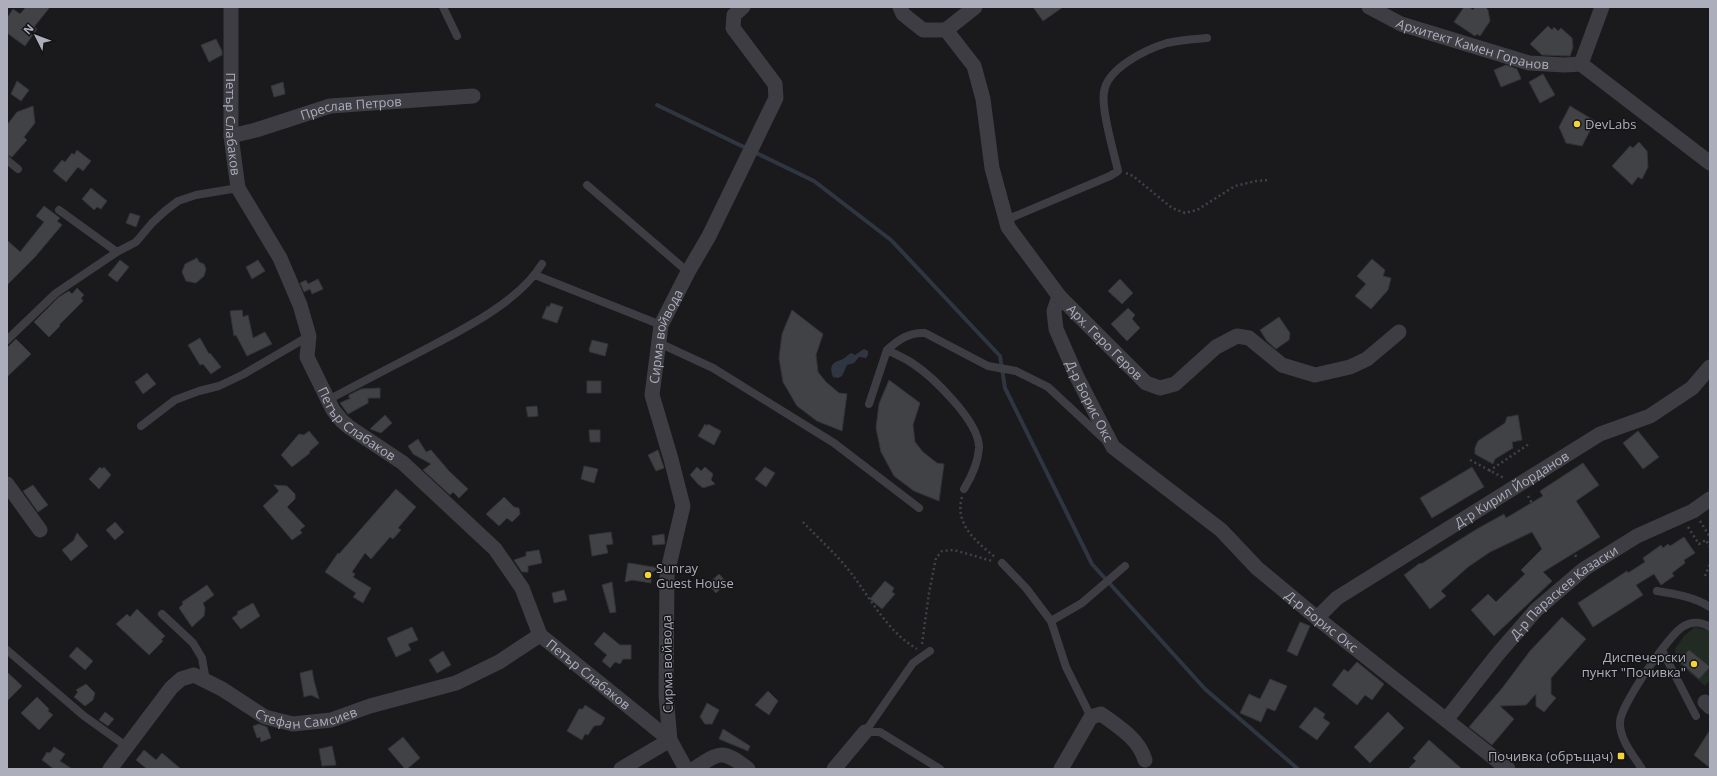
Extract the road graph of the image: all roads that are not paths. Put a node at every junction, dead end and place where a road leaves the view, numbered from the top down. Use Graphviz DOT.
graph roads {
  1 [pos="231,7"];
  2 [pos="443,7"];
  3 [pos="900,7"];
  4 [pos="975,7"];
  5 [pos="1370,7"];
  6 [pos="1602,7"];
  7 [pos="738,11"];
  8 [pos="946,30"];
  9 [pos="457,36"];
  10 [pos="1207,38"];
  11 [pos="1581,64"];
  12 [pos="473,96"];
  13 [pos="231,136"];
  14 [pos="7,160"];
  15 [pos="1709,162"];
  16 [pos="18,169"];
  17 [pos="587,185"];
  18 [pos="238,188"];
  19 [pos="59,210"];
  20 [pos="1006,220"];
  21 [pos="117,252"];
  22 [pos="542,264"];
  23 [pos="688,272"];
  24 [pos="536,275"];
  25 [pos="1059,296"];
  26 [pos="661,325"];
  27 [pos="1399,332"];
  28 [pos="309,336"];
  29 [pos="7,340"];
  30 [pos="659,343"];
  31 [pos="887,350"];
  32 [pos="1710,367"];
  33 [pos="328,400"];
  34 [pos="869,404"];
  35 [pos="141,426"];
  36 [pos="1113,447"];
  37 [pos="7,484"];
  38 [pos="964,488"];
  39 [pos="1710,499"];
  40 [pos="919,508"];
  41 [pos="40,530"];
  42 [pos="1002,563"];
  43 [pos="1125,566"];
  44 [pos="1657,591"];
  45 [pos="1710,607"];
  46 [pos="162,614"];
  47 [pos="1316,618"];
  48 [pos="1051,621"];
  49 [pos="1710,627"];
  50 [pos="540,636"];
  51 [pos="7,650"];
  52 [pos="1662,650"];
  53 [pos="930,651"];
  54 [pos="206,681"];
  55 [pos="1696,716"];
  56 [pos="1091,717"];
  57 [pos="1446,720"];
  58 [pos="865,732"];
  59 [pos="670,740"];
  60 [pos="126,746"];
  61 [pos="1146,765"];
  62 [pos="110,769"];
  63 [pos="620,769"];
  64 [pos="686,769"];
  65 [pos="694,769"];
  66 [pos="748,769"];
  67 [pos="834,769"];
  68 [pos="940,769"];
  69 [pos="1061,769"];
  70 [pos="1508,769"];
  71 [pos="1642,769"];
  1 -- 13 [label="street, Петър Слабаков"];
  2 -- 9 [label="lane"];
  3 -- 8 [label="street"];
  4 -- 8 [label="street"];
  5 -- 11 [label="street, Архитект Камен Горанов"];
  6 -- 11 [label="street"];
  7 -- 23 [label="street, Сирма войвода"];
  8 -- 20 [label="street"];
  10 -- 20 [label="lane"];
  11 -- 15 [label="street"];
  12 -- 13 [label="street, Преслав Петров"];
  13 -- 18 [label="street, Петър Слабаков"];
  14 -- 16 [label="lane"];
  17 -- 23 [label="lane"];
  18 -- 21 [label="lane"];
  18 -- 28 [label="street, Петър Слабаков"];
  19 -- 21 [label="lane"];
  20 -- 25 [label="street"];
  21 -- 29 [label="lane"];
  22 -- 24 [label="lane"];
  23 -- 26 [label="street, Сирма войвода"];
  24 -- 26 [label="lane"];
  24 -- 33 [label="lane"];
  25 -- 27 [label="street, Арх. Геро Геров"];
  25 -- 36 [label="street, Д-р Борис Окс"];
  26 -- 30 [label="street, Сирма войвода"];
  28 -- 33 [label="street, Петър Слабаков"];
  28 -- 35 [label="lane"];
  30 -- 40 [label="lane"];
  30 -- 59 [label="street, Сирма войвода"];
  31 -- 34 [label="lane"];
  31 -- 36 [label="lane"];
  31 -- 38 [label="lane"];
  32 -- 47 [label="street, Д-р Кирил Йорданов"];
  33 -- 50 [label="street, Петър Слабаков"];
  36 -- 47 [label="street, Д-р Борис Окс"];
  37 -- 41 [label="street"];
  39 -- 57 [label="street, Д-р Параскев Казаски"];
  42 -- 48 [label="lane"];
  43 -- 48 [label="lane"];
  44 -- 45 [label="lane"];
  46 -- 54 [label="lane"];
  47 -- 57 [label="street, Д-р Борис Окс"];
  48 -- 56 [label="lane"];
  49 -- 52 [label="lane"];
  50 -- 54 [label="street, Стефан Самсиев"];
  50 -- 59 [label="street, Петър Слабаков"];
  51 -- 60 [label="lane"];
  52 -- 55 [label="lane"];
  52 -- 71 [label="lane"];
  53 -- 58 [label="lane"];
  54 -- 60 [label="street, Стефан Самсиев"];
  56 -- 61 [label="street"];
  56 -- 69 [label="street"];
  57 -- 70 [label="street, Д-р Борис Окс"];
  58 -- 67 [label="street"];
  58 -- 68 [label="lane"];
  59 -- 63 [label="street"];
  59 -- 64 [label="street, Сирма войвода"];
  60 -- 62 [label="street, Стефан Самсиев"];
  65 -- 66 [label="street"];
}
